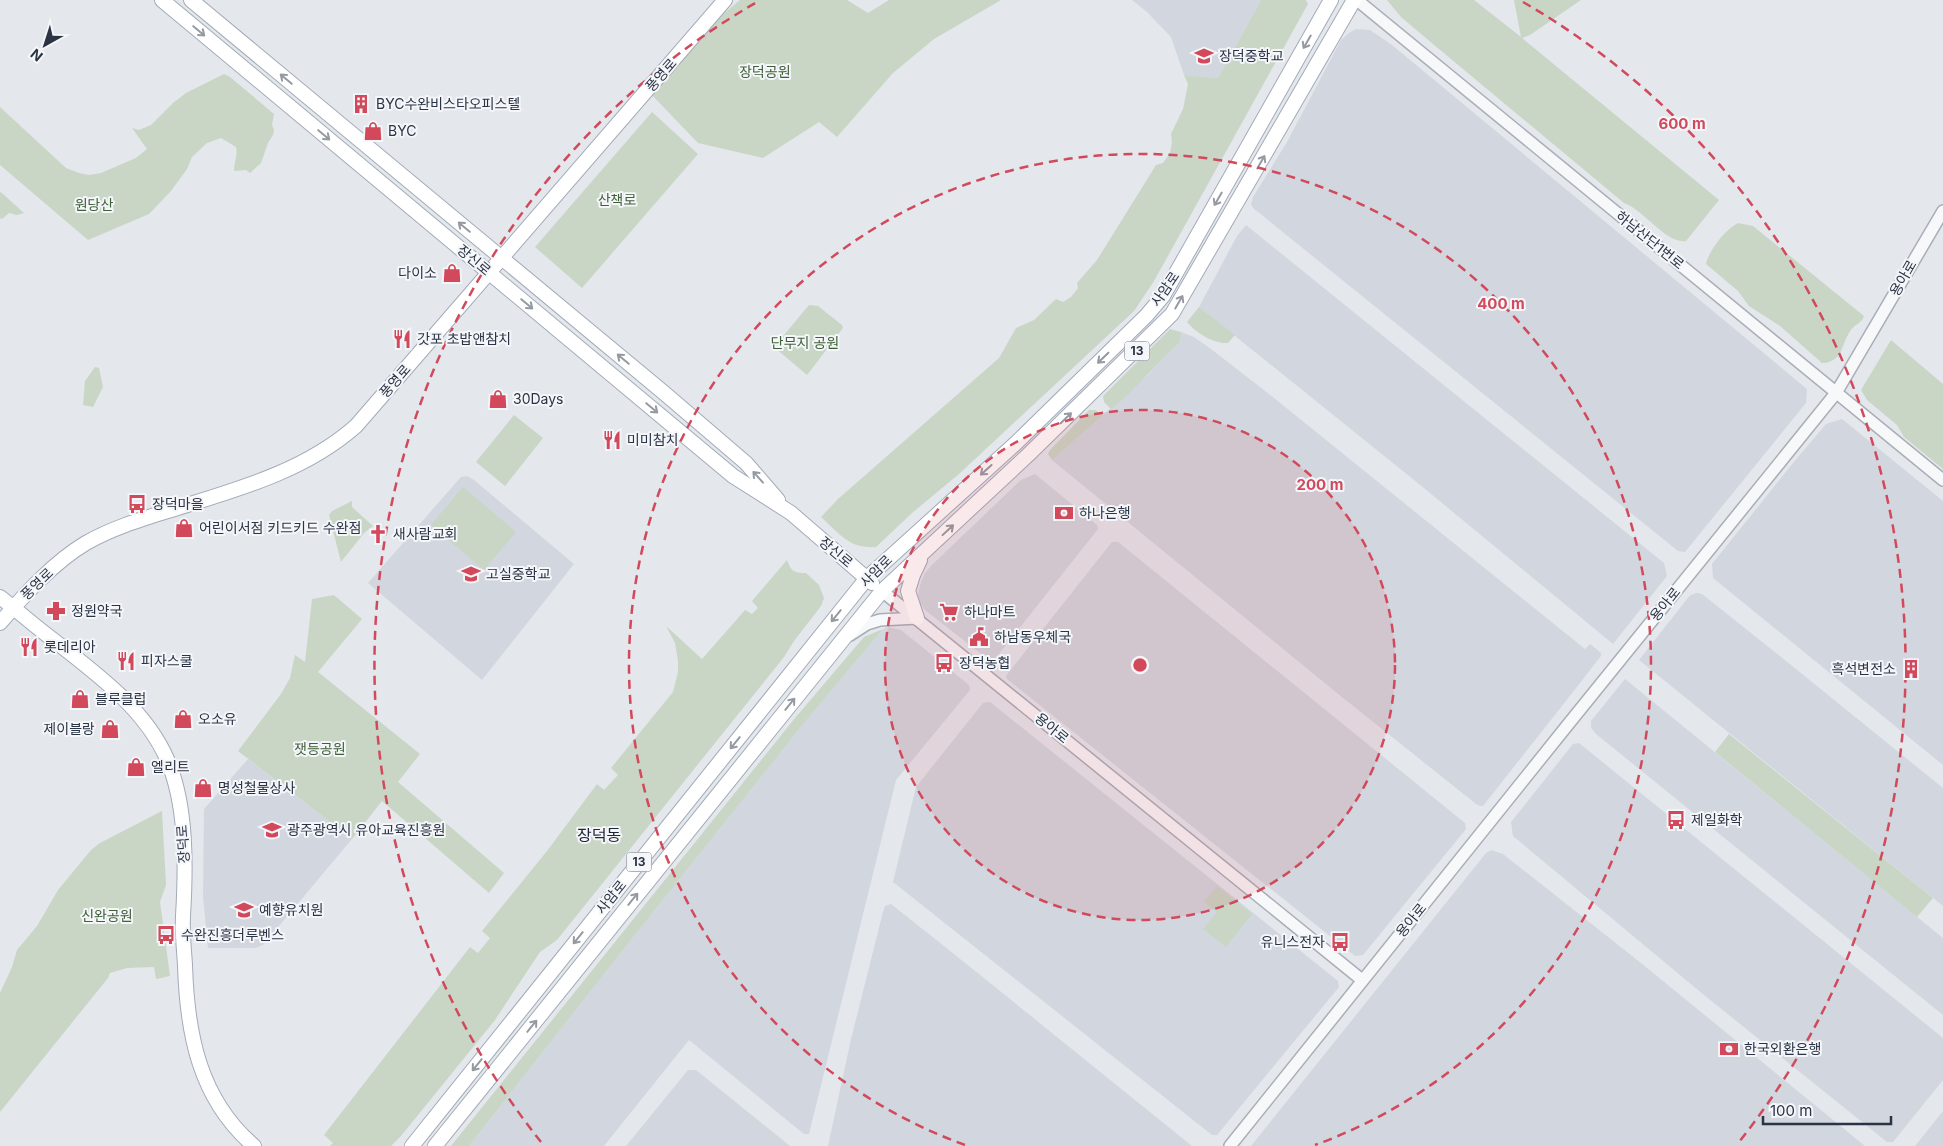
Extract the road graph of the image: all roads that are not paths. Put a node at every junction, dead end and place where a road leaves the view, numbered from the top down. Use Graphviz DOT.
graph roads {
  1 [pos="162,0"];
  2 [pos="191,0"];
  3 [pos="725,0"];
  4 [pos="1331,0"];
  5 [pos="1356,0"];
  6 [pos="1943,211"];
  7 [pos="502,258"];
  8 [pos="490,273"];
  9 [pos="1836,393"];
  10 [pos="1943,480"];
  11 [pos="791,513"];
  12 [pos="923,552"];
  13 [pos="867,578"];
  14 [pos="882,591"];
  15 [pos="0,597"];
  16 [pos="13,608"];
  17 [pos="917,618"];
  18 [pos="0,623"];
  19 [pos="841,640"];
  20 [pos="1362,980"];
  21 [pos="254,1146"];
  22 [pos="412,1146"];
  23 [pos="435,1146"];
  24 [pos="1230,1146"];
  1 -- 8 [label="main road, 장신로, one-way"];
  7 -- 2 [label="main road, 장신로, one-way"];
  3 -- 7 [label="main road, 풍영로"];
  4 -- 13 [label="main road, 사암로 / 13, one-way"];
  5 -- 9 [label="street, 하남산단1번로"];
  12 -- 5 [label="main road, 사암로 / 13, one-way"];
  6 -- 9 [label="street, 용아로"];
  7 -- 8 [label="main road, 풍영로"];
  11 -- 7 [label="main road, 장신로, one-way"];
  8 -- 11 [label="main road, 장신로, one-way"];
  8 -- 16 [label="main road, 풍영로"];
  9 -- 10 [label="street, 하남산단1번로"];
  9 -- 20 [label="street, 용아로"];
  11 -- 13 [label="main road, 장신로"];
  12 -- 14 [label="main road, 사암로 / 13"];
  12 -- 17 [label="main road"];
  13 -- 14 [label="main road, 장신로"];
  13 -- 22 [label="main road, 사암로 / 13, one-way"];
  14 -- 17 [label="street, 용아로"];
  14 -- 19 [label="main road, 사암로 / 13"];
  15 -- 16 [label="main road, 장덕로"];
  16 -- 18 [label="main road, 풍영로"];
  16 -- 21 [label="main road, 장덕로"];
  17 -- 19 [label="street"];
  17 -- 20 [label="street, 용아로"];
  23 -- 19 [label="main road, 사암로 / 13, one-way"];
  20 -- 24 [label="street, 용아로"];
}
